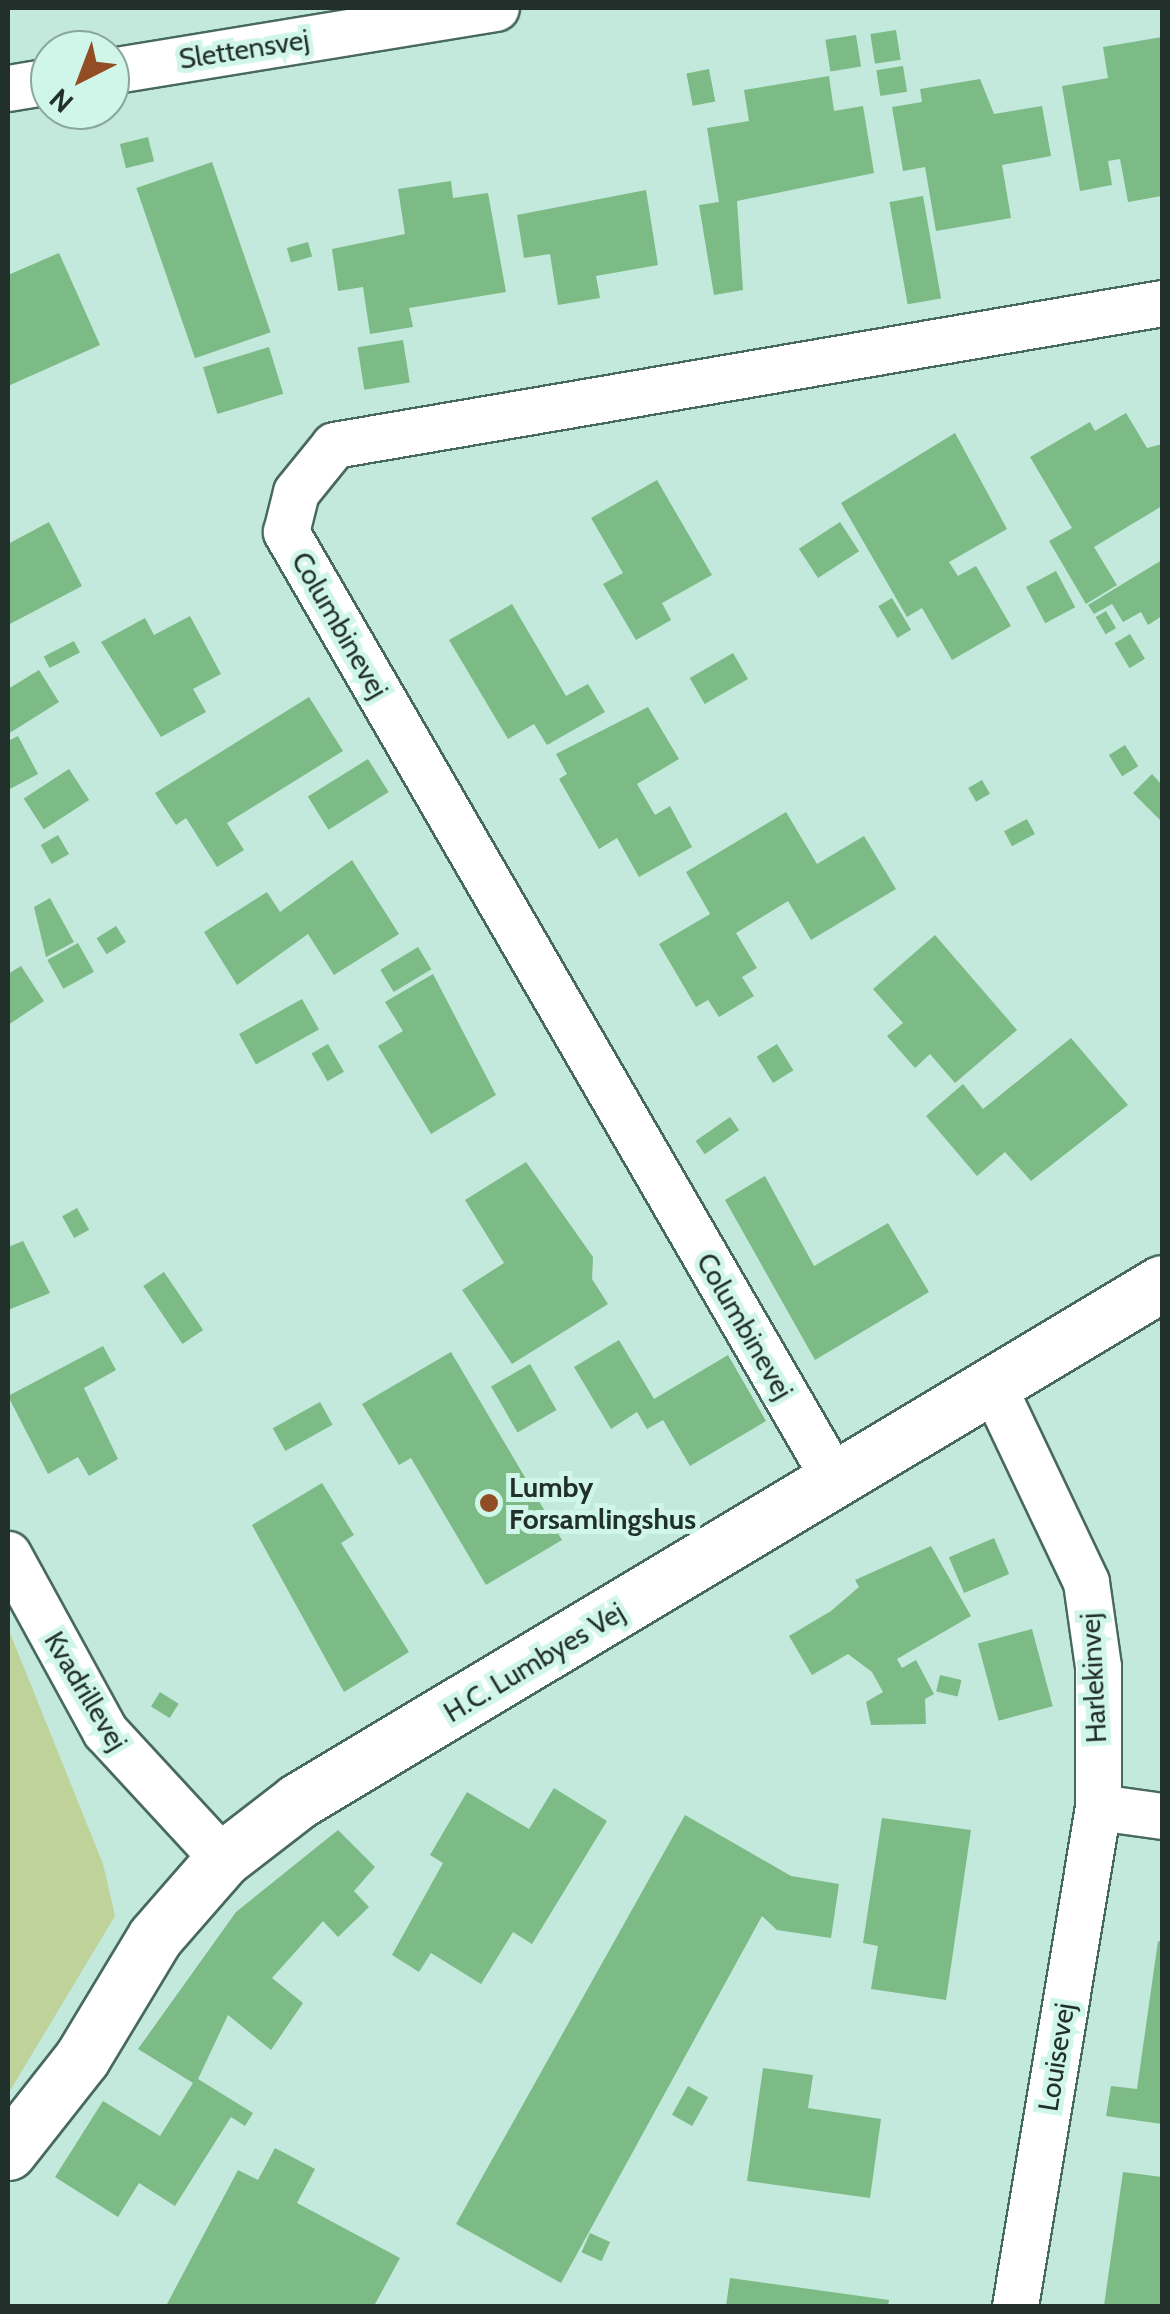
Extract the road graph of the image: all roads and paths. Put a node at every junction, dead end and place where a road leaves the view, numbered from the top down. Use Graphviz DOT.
graph roads {
  1 [pos="496,8"];
  2 [pos="443,12"];
  3 [pos="130,68"];
  4 [pos="1162,303"];
  5 [pos="1162,1283"];
  6 [pos="993,1386"];
  7 [pos="836,1482"];
  8 [pos="8,1554"];
  9 [pos="1098,1806"];
  10 [pos="1162,1816"];
  11 [pos="223,1859"];
  12 [pos="8,2152"];
  13 [pos="1015,2306"];
  1 -- 2 [label="street, Slettensvej"];
  2 -- 3 [label="street, Slettensvej"];
  4 -- 7 [label="street, Columbinevej"];
  5 -- 6 [label="street, H.C. Lumbyes Vej"];
  6 -- 7 [label="street, H.C. Lumbyes Vej"];
  6 -- 9 [label="street, Harlekinvej"];
  7 -- 11 [label="street, H.C. Lumbyes Vej"];
  8 -- 11 [label="street, Kvadrillevej"];
  9 -- 10 [label="street"];
  9 -- 13 [label="street, Louisevej"];
  11 -- 12 [label="street, H.C. Lumbyes Vej"];
}
